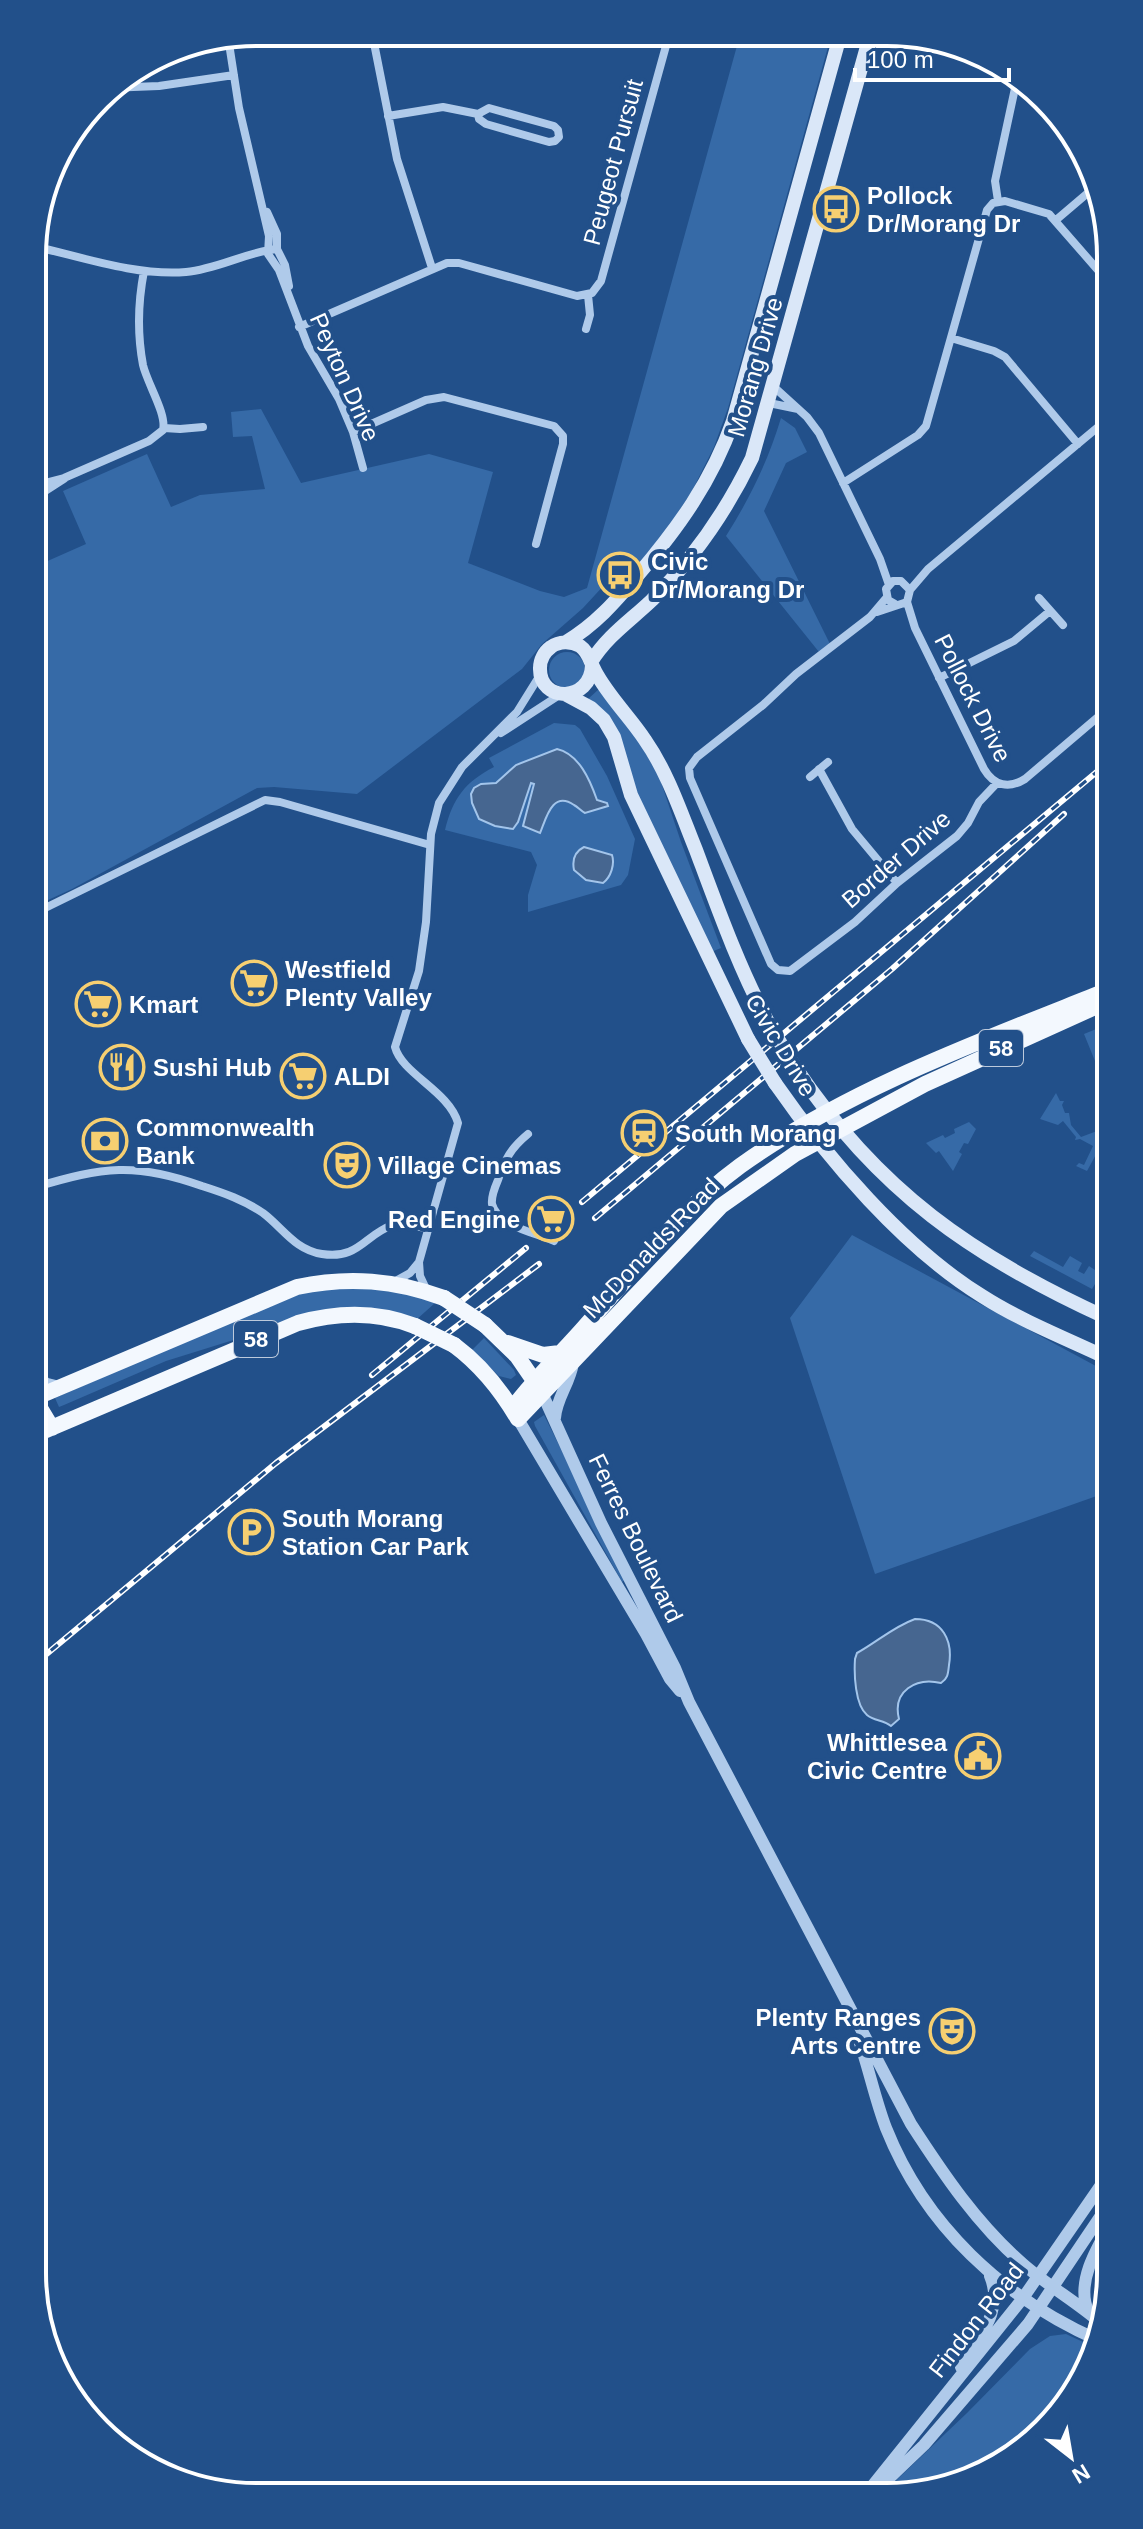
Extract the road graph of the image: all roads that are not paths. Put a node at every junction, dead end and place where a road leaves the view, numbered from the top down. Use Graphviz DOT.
graph roads {
  1 [pos="375,46"];
  2 [pos="666,46"];
  3 [pos="837,46"];
  4 [pos="867,46"];
  5 [pos="230,48"];
  6 [pos="234,75"];
  7 [pos="131,87"];
  8 [pos="1015,89"];
  9 [pos="478,114"];
  10 [pos="388,116"];
  11 [pos="1087,194"];
  12 [pos="998,201"];
  13 [pos="1056,220"];
  14 [pos="46,249"];
  15 [pos="271,251"];
  16 [pos="432,268"];
  17 [pos="1097,269"];
  18 [pos="144,271"];
  19 [pos="588,295"];
  20 [pos="299,327"];
  21 [pos="586,329"];
  22 [pos="951,338"];
  23 [pos="774,387"];
  24 [pos="769,403"];
  25 [pos="798,409"];
  26 [pos="204,427"];
  27 [pos="164,428"];
  28 [pos="1097,428"];
  29 [pos="353,432"];
  30 [pos="1078,444"];
  31 [pos="363,468"];
  32 [pos="64,478"];
  33 [pos="46,483"];
  34 [pos="843,483"];
  35 [pos="46,490"];
  36 [pos="536,544"];
  37 [pos="928,569"];
  38 [pos="896,582"];
  39 [pos="910,590"];
  40 [pos="887,597"];
  41 [pos="1039,598"];
  42 [pos="900,604"];
  43 [pos="1050,611"];
  44 [pos="870,617"];
  45 [pos="1063,625"];
  46 [pos="566,642"];
  47 [pos="592,664"];
  48 [pos="541,674"];
  49 [pos="939,678"];
  50 [pos="563,694"];
  51 [pos="1097,718"];
  52 [pos="492,738"];
  53 [pos="828,762"];
  54 [pos="819,769"];
  55 [pos="810,777"];
  56 [pos="997,783"];
  57 [pos="430,845"];
  58 [pos="897,883"];
  59 [pos="46,908"];
  60 [pos="1097,995"];
  61 [pos="1097,1006"];
  62 [pos="829,1114"];
  63 [pos="806,1126"];
  64 [pos="841,1129"];
  65 [pos="528,1134"];
  66 [pos="819,1141"];
  67 [pos="46,1185"];
  68 [pos="429,1229"];
  69 [pos="554,1241"];
  70 [pos="419,1262"];
  71 [pos="392,1283"];
  72 [pos="427,1292"];
  73 [pos="1097,1313"];
  74 [pos="502,1341"];
  75 [pos="1097,1353"];
  76 [pos="567,1358"];
  77 [pos="46,1380"];
  78 [pos="65,1385"];
  79 [pos="538,1387"];
  80 [pos="46,1393"];
  81 [pos="515,1414"];
  82 [pos="555,1421"];
  83 [pos="46,1430"];
  84 [pos="689,1702"];
  85 [pos="847,2006"];
  86 [pos="1097,2191"];
  87 [pos="1097,2222"];
  88 [pos="1097,2249"];
  89 [pos="989,2274"];
  90 [pos="1039,2276"];
  91 [pos="1054,2286"];
  92 [pos="1023,2298"];
  93 [pos="1039,2308"];
  94 [pos="1089,2313"];
  95 [pos="1092,2316"];
  96 [pos="1088,2334"];
  97 [pos="944,2398"];
  98 [pos="875,2483"];
  99 [pos="884,2483"];
  1 -- 10 [label="street"];
  2 -- 19 [label="street, Peugeot Pursuit"];
  3 -- 46 [label="main road, Morang Drive"];
  4 -- 23 [label="main road, Morang Drive"];
  5 -- 6 [label="street, Peyton Drive"];
  6 -- 7 [label="street"];
  6 -- 15 [label="street, Peyton Drive"];
  8 -- 12 [label="street"];
  9 -- 9 [label="street"];
  9 -- 10 [label="street"];
  10 -- 16 [label="street"];
  11 -- 13 [label="street"];
  12 -- 13 [label="street"];
  12 -- 22 [label="street"];
  13 -- 17 [label="street"];
  14 -- 18 [label="street"];
  15 -- 18 [label="street"];
  15 -- 20 [label="street, Peyton Drive"];
  16 -- 19 [label="street"];
  16 -- 20 [label="street"];
  18 -- 27 [label="street"];
  19 -- 21 [label="street, Peugeot Pursuit"];
  20 -- 29 [label="street, Peyton Drive"];
  22 -- 30 [label="street"];
  22 -- 34 [label="street"];
  23 -- 24 [label="main road, Morang Drive"];
  23 -- 25 [label="street"];
  24 -- 25 [label="street"];
  24 -- 47 [label="main road, Morang Drive"];
  25 -- 34 [label="street"];
  26 -- 27 [label="street"];
  27 -- 32 [label="street"];
  28 -- 30 [label="street"];
  29 -- 31 [label="street, Peyton Drive"];
  29 -- 36 [label="street"];
  30 -- 37 [label="street"];
  32 -- 33 [label="street"];
  32 -- 35 [label="street"];
  34 -- 38 [label="street"];
  37 -- 38 [label="street"];
  37 -- 39 [label="street"];
  38 -- 39 [label="street"];
  38 -- 40 [label="street"];
  39 -- 42 [label="street"];
  40 -- 42 [label="street"];
  40 -- 44 [label="street"];
  41 -- 43 [label="street"];
  42 -- 44 [label="street"];
  42 -- 49 [label="street, Pollock Drive"];
  43 -- 45 [label="street"];
  43 -- 49 [label="street"];
  44 -- 58 [label="street, Border Drive"];
  46 -- 47 [label="main road"];
  46 -- 48 [label="main road"];
  47 -- 50 [label="main road"];
  47 -- 62 [label="main road, Civic Drive, bridge"];
  48 -- 50 [label="main road"];
  48 -- 52 [label="street"];
  49 -- 56 [label="street, Pollock Drive"];
  50 -- 52 [label="street"];
  50 -- 63 [label="main road, Civic Drive, bridge"];
  51 -- 56 [label="street"];
  52 -- 57 [label="street"];
  53 -- 54 [label="street"];
  54 -- 55 [label="street"];
  54 -- 58 [label="street"];
  56 -- 58 [label="street, Border Drive"];
  57 -- 59 [label="street"];
  57 -- 68 [label="street"];
  60 -- 62 [label="main road, McDonalds Road / 58"];
  61 -- 64 [label="main road, McDonalds Road / 58"];
  62 -- 63 [label="main road, McDonalds Road / 58"];
  62 -- 64 [label="main road, Civic Drive"];
  63 -- 66 [label="main road, Civic Drive"];
  63 -- 76 [label="main road, McDonalds Road / 58"];
  64 -- 66 [label="main road, McDonalds Road / 58"];
  64 -- 73 [label="main road, Civic Drive"];
  65 -- 69 [label="street"];
  66 -- 75 [label="main road, Civic Drive"];
  66 -- 76 [label="main road, McDonalds Road / 58"];
  67 -- 68 [label="street"];
  68 -- 70 [label="street"];
  70 -- 71 [label="street"];
  70 -- 72 [label="street"];
  71 -- 72 [label="main road, 58"];
  71 -- 78 [label="main road, 58"];
  72 -- 74 [label="main road, 58, bridge"];
  74 -- 76 [label="main road, 58"];
  74 -- 79 [label="main road, 58"];
  76 -- 79 [label="main road, McDonalds Road / 58"];
  76 -- 82 [label="street"];
  77 -- 78 [label="street"];
  78 -- 80 [label="main road, 58"];
  79 -- 81 [label="main road, McDonalds Road / 58"];
  79 -- 82 [label="street, Ferres Boulevard"];
  81 -- 83 [label="main road, 58, bridge"];
  81 -- 84 [label="street, Ferres Boulevard"];
  82 -- 84 [label="street, Ferres Boulevard"];
  84 -- 85 [label="street, Ferres Boulevard"];
  85 -- 89 [label="street, Ferres Boulevard"];
  85 -- 90 [label="street, Ferres Boulevard"];
  86 -- 90 [label="street, Findon Road"];
  87 -- 91 [label="street, Findon Road"];
  88 -- 94 [label="street"];
  89 -- 92 [label="street, Ferres Boulevard"];
  89 -- 97 [label="street"];
  90 -- 91 [label="street, Ferres Boulevard"];
  90 -- 92 [label="street, Findon Road"];
  91 -- 93 [label="street, Findon Road"];
  91 -- 94 [label="street, Ferres Boulevard"];
  92 -- 93 [label="street, Ferres Boulevard"];
  92 -- 97 [label="street, Findon Road"];
  93 -- 96 [label="street, Ferres Boulevard"];
  93 -- 99 [label="street, Findon Road"];
  94 -- 95 [label="street, Ferres Boulevard"];
  97 -- 98 [label="street, Findon Road"];
}
